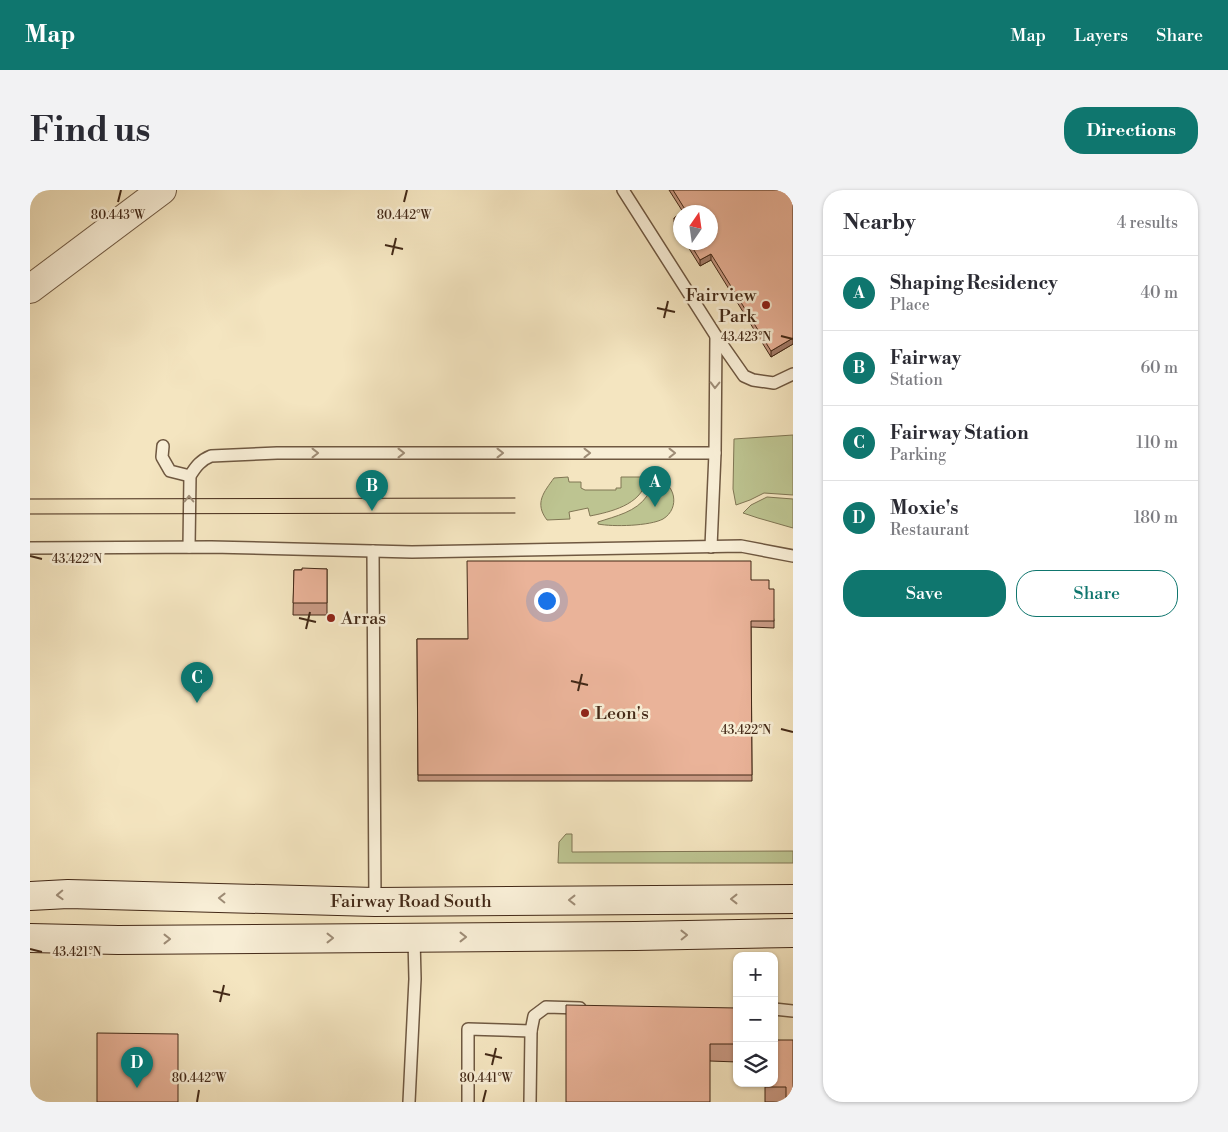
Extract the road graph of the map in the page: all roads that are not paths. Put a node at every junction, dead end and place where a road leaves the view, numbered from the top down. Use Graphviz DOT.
graph roads {
  1 [pos="162,190"];
  2 [pos="623,190"];
  3 [pos="30,289"];
  4 [pos="716,336"];
  5 [pos="793,374"];
  6 [pos="163,446"];
  7 [pos="715,453"];
  8 [pos="190,476"];
  9 [pos="711,546"];
  10 [pos="30,548"];
  11 [pos="189,548"];
  12 [pos="373,551"];
  13 [pos="793,556"];
  14 [pos="30,896"];
  15 [pos="793,899"];
  16 [pos="375,902"];
  17 [pos="793,933"];
  18 [pos="30,938"];
  19 [pos="414,938"];
  20 [pos="594,1008"];
  21 [pos="778,1010"];
  22 [pos="793,1011"];
  23 [pos="531,1031"];
  24 [pos="409,1102"];
  25 [pos="468,1102"];
  26 [pos="530,1102"];
  1 -- 3 [label="main road"];
  2 -- 4 [label="lane"];
  4 -- 5 [label="lane"];
  4 -- 7 [label="lane, one-way"];
  6 -- 8 [label="lane"];
  8 -- 7 [label="lane, one-way"];
  7 -- 9 [label="lane"];
  11 -- 8 [label="lane, one-way"];
  9 -- 12 [label="lane"];
  9 -- 13 [label="lane"];
  10 -- 11 [label="lane"];
  11 -- 12 [label="lane"];
  12 -- 16 [label="lane"];
  16 -- 14 [label="main road, Fairway Road South, one-way"];
  15 -- 16 [label="main road, Fairway Road South, one-way"];
  19 -- 17 [label="main road, Fairway Road South, one-way"];
  18 -- 19 [label="main road, Fairway Road South, one-way"];
  19 -- 24 [label="lane"];
  20 -- 23 [label="lane"];
  21 -- 22 [label="lane"];
  23 -- 25 [label="lane"];
  23 -- 26 [label="lane"];
}
